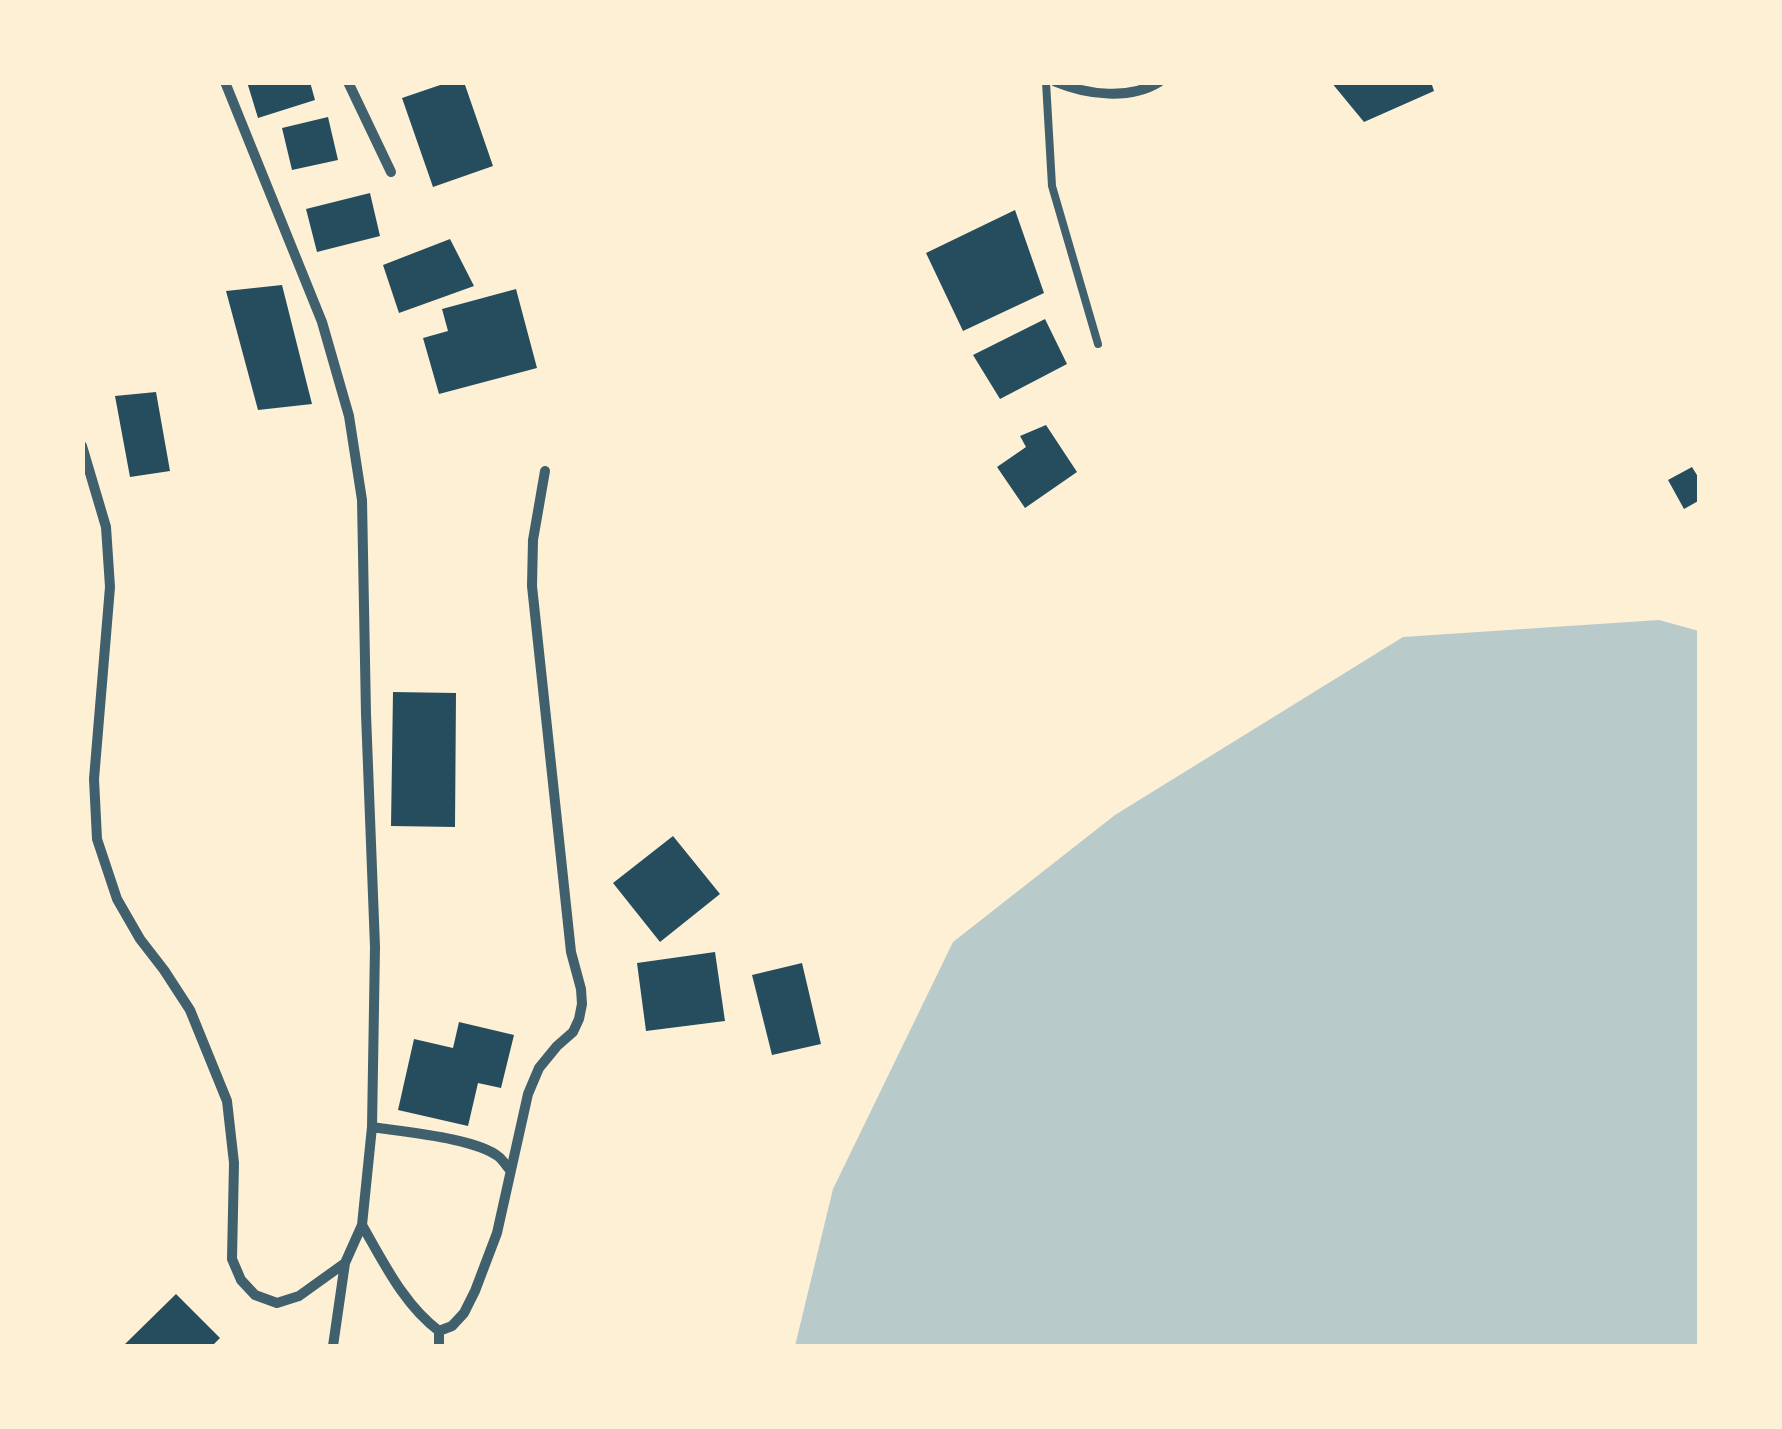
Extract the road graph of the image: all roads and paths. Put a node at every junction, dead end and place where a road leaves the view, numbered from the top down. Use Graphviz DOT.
graph roads {
  1 [pos="225,82"];
  2 [pos="348,82"];
  3 [pos="1046,82"];
  4 [pos="1056,82"];
  5 [pos="1160,82"];
  6 [pos="391,172"];
  7 [pos="1098,344"];
  8 [pos="82,446"];
  9 [pos="545,472"];
  10 [pos="372,1127"];
  11 [pos="510,1170"];
  12 [pos="362,1225"];
  13 [pos="346,1263"];
  14 [pos="439,1331"];
  15 [pos="333,1346"];
  16 [pos="439,1346"];
  1 -- 10 [label="street"];
  2 -- 6 [label="street"];
  3 -- 7 [label="lane"];
  4 -- 5 [label="street"];
  8 -- 13 [label="street"];
  9 -- 11 [label="street"];
  10 -- 11 [label="street"];
  10 -- 12 [label="street"];
  11 -- 14 [label="street"];
  12 -- 13 [label="street"];
  12 -- 14 [label="street"];
  13 -- 15 [label="street"];
  14 -- 16 [label="street"];
}
